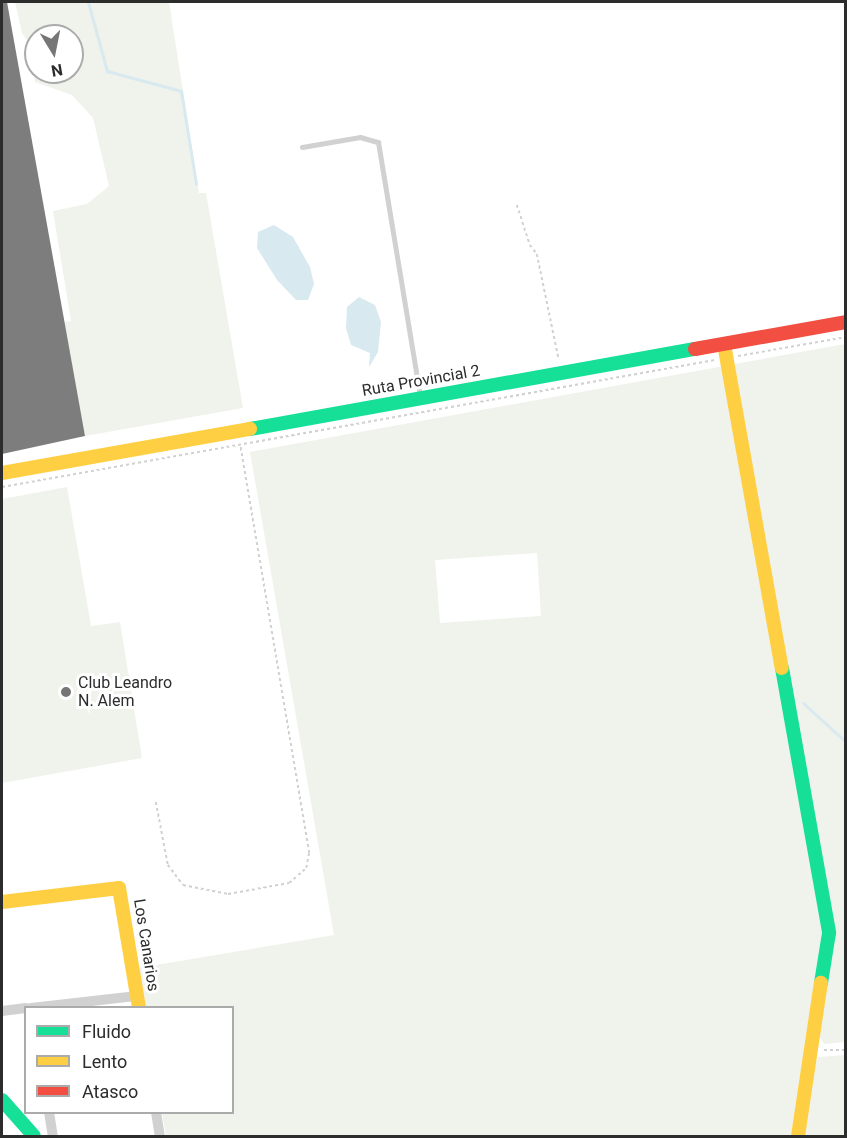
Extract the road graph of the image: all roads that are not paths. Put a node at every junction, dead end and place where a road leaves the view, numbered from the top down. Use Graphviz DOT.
graph roads {
  1 [pos="302,147"];
  2 [pos="846,322"];
  3 [pos="724,344"];
  4 [pos="420,398"];
  5 [pos="2,473"];
  6 [pos="2,902"];
  7 [pos="138,1002"];
  8 [pos="53,1006"];
  9 [pos="24,1008"];
  10 [pos="2,1011"];
  11 [pos="2,1100"];
  12 [pos="49,1114"];
  13 [pos="156,1114"];
  14 [pos="34,1137"];
  15 [pos="53,1137"];
  16 [pos="160,1137"];
  17 [pos="798,1137"];
  1 -- 4 [label="lane"];
  2 -- 3 [label="street, Ruta Provincial 2"];
  3 -- 4 [label="street, Ruta Provincial 2"];
  3 -- 17 [label="street"];
  4 -- 5 [label="street, Ruta Provincial 2"];
  6 -- 7 [label="street, Los Canarios"];
  7 -- 8 [label="street"];
  9 -- 10 [label="street"];
  11 -- 14 [label="street"];
  12 -- 15 [label="street"];
  13 -- 16 [label="street"];
}
